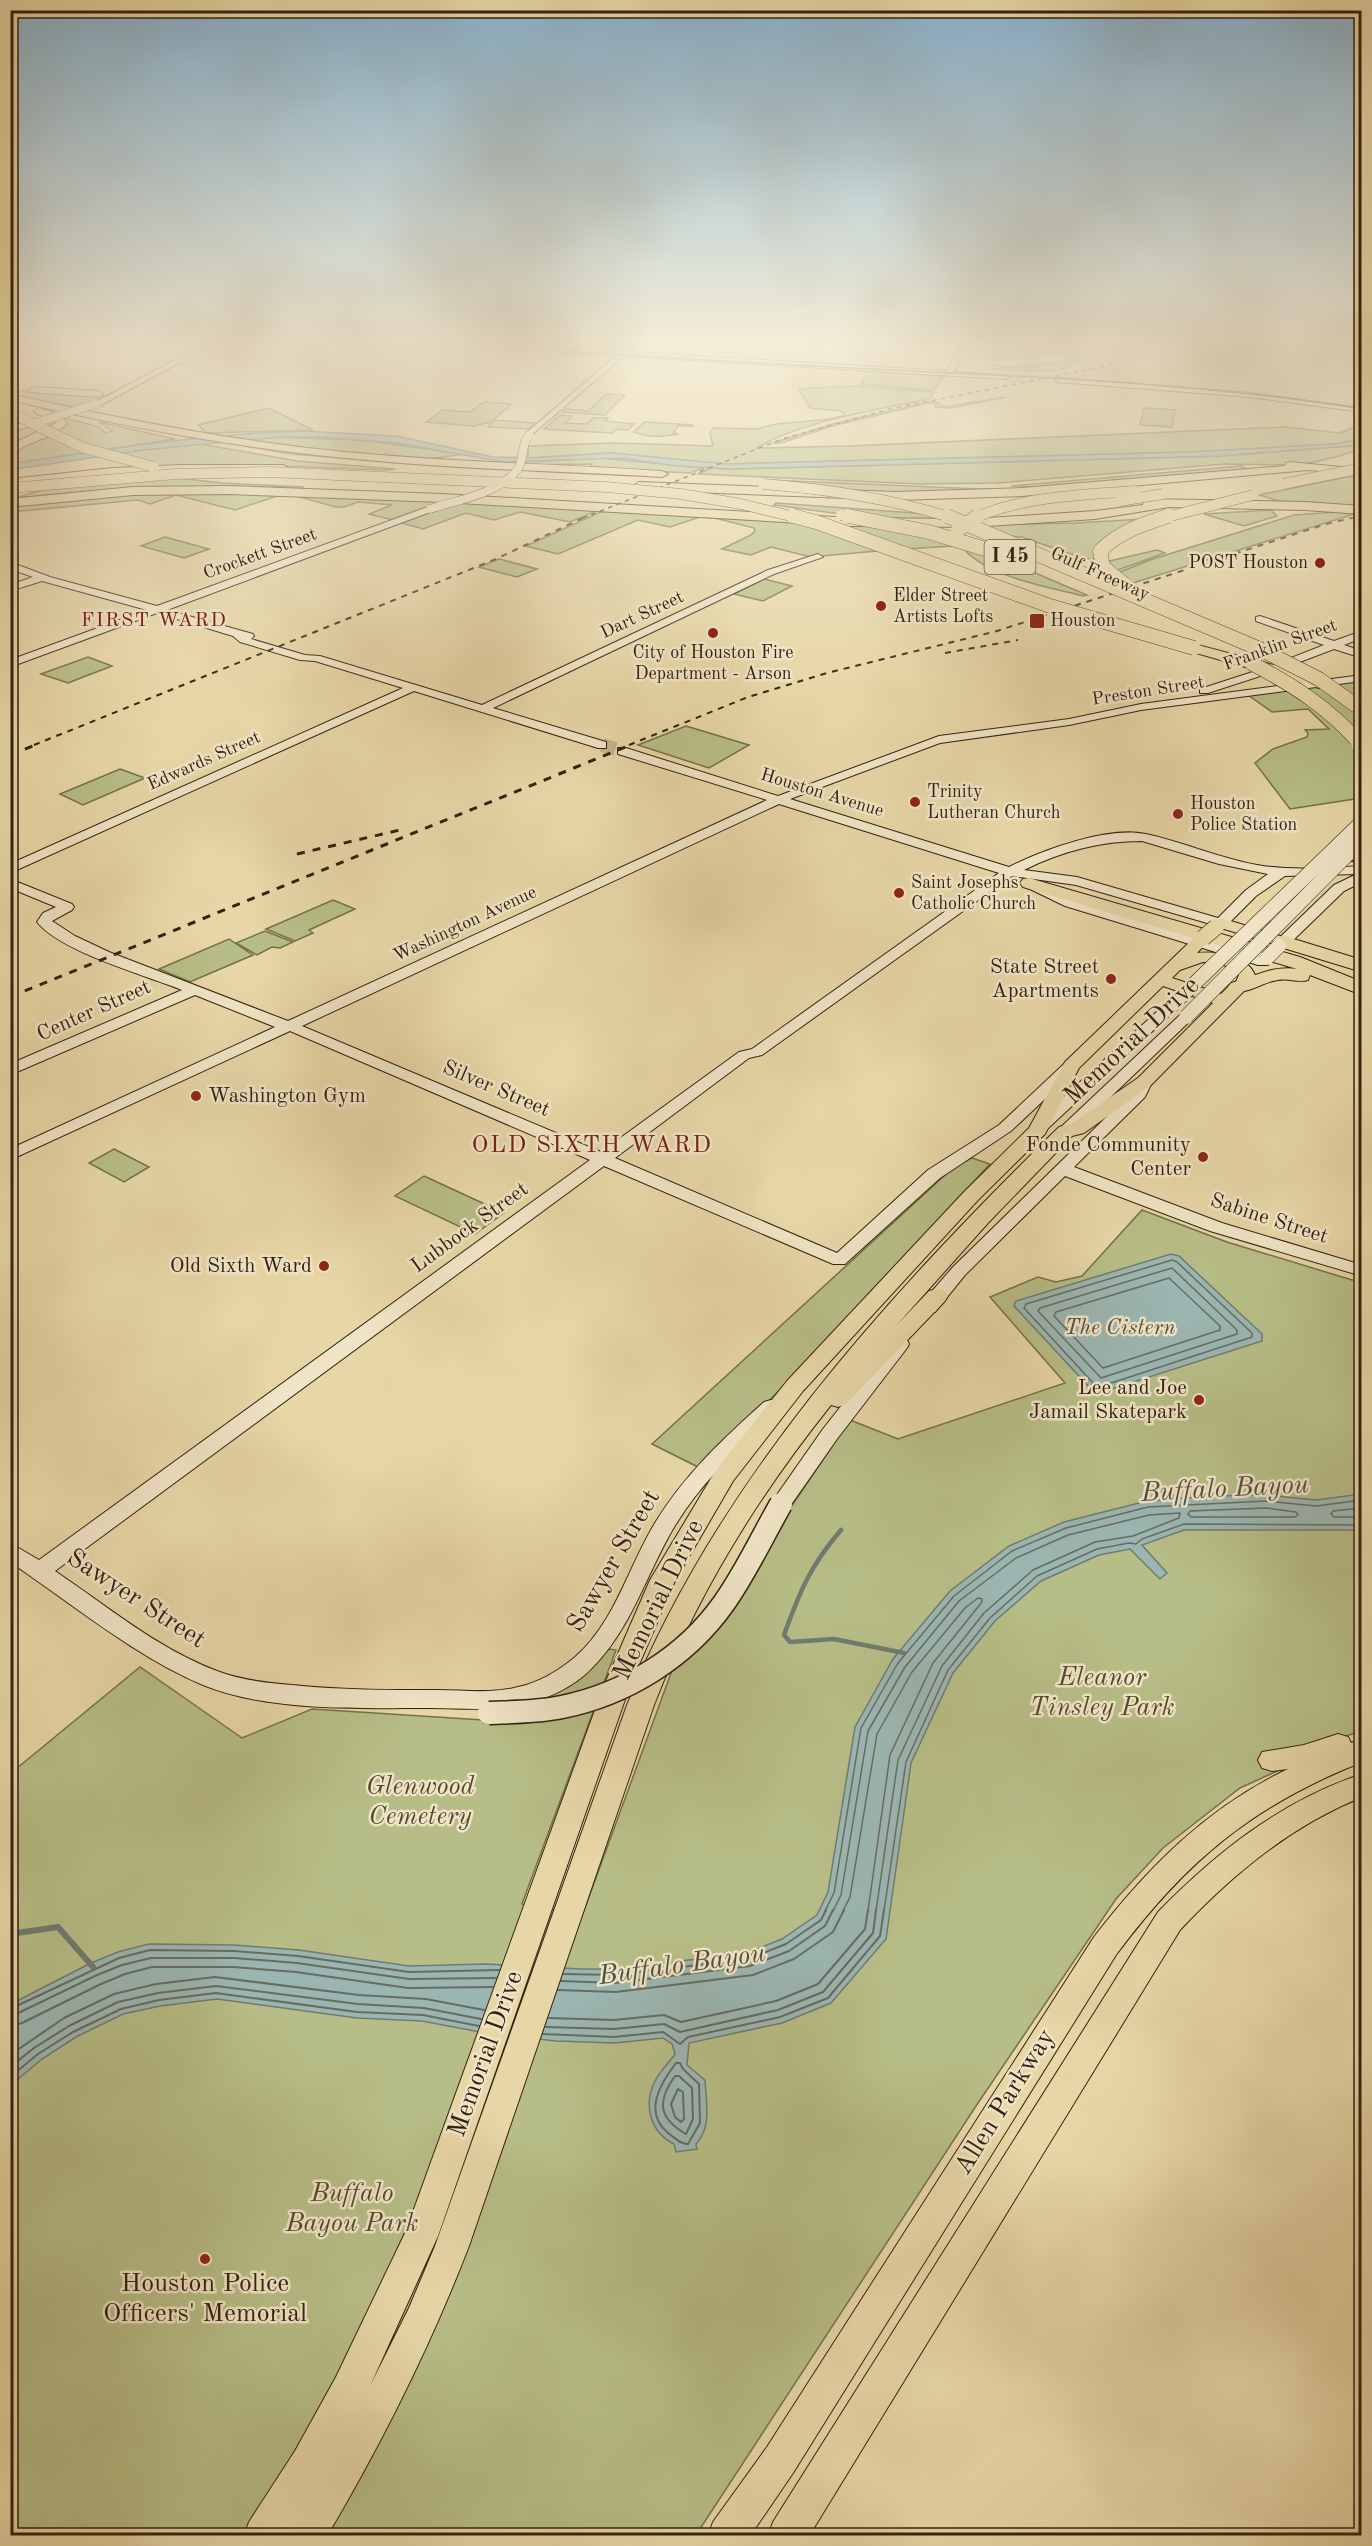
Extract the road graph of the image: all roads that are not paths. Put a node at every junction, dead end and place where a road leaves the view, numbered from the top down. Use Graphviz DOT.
graph roads {
  1 [pos="102,460"];
  2 [pos="119,460"];
  3 [pos="326,460"];
  4 [pos="425,460"];
  5 [pos="520,460"];
  6 [pos="1340,460"];
  7 [pos="1362,472"];
  8 [pos="1330,473"];
  9 [pos="514,474"];
  10 [pos="676,474"];
  11 [pos="1259,474"];
  12 [pos="737,477"];
  13 [pos="705,481"];
  14 [pos="10,483"];
  15 [pos="886,484"];
  16 [pos="1102,486"];
  17 [pos="351,487"];
  18 [pos="10,488"];
  19 [pos="397,488"];
  20 [pos="1268,488"];
  21 [pos="1135,493"];
  22 [pos="896,496"];
  23 [pos="1216,496"];
  24 [pos="769,497"];
  25 [pos="442,498"];
  26 [pos="1164,500"];
  27 [pos="670,502"];
  28 [pos="10,503"];
  29 [pos="1076,506"];
  30 [pos="1362,510"];
  31 [pos="997,518"];
  32 [pos="818,557"];
  33 [pos="969,558"];
  34 [pos="10,565"];
  35 [pos="28,571"];
  36 [pos="995,572"];
  37 [pos="43,578"];
  38 [pos="1012,578"];
  39 [pos="75,585"];
  40 [pos="10,588"];
  41 [pos="1159,606"];
  42 [pos="157,610"];
  43 [pos="1140,613"];
  44 [pos="1260,620"];
  45 [pos="1169,626"];
  46 [pos="1362,634"];
  47 [pos="1335,645"];
  48 [pos="1215,655"];
  49 [pos="1362,655"];
  50 [pos="1299,659"];
  51 [pos="10,664"];
  52 [pos="1272,669"];
  53 [pos="1250,677"];
  54 [pos="1362,678"];
  55 [pos="1319,684"];
  56 [pos="412,688"];
  57 [pos="1141,707"];
  58 [pos="482,709"];
  59 [pos="1362,709"];
  60 [pos="939,740"];
  61 [pos="602,745"];
  62 [pos="1362,746"];
  63 [pos="622,752"];
  64 [pos="779,800"];
  65 [pos="1362,822"];
  66 [pos="1362,840"];
  67 [pos="1362,856"];
  68 [pos="1234,863"];
  69 [pos="1304,865"];
  70 [pos="10,869"];
  71 [pos="1362,870"];
  72 [pos="1010,872"];
  73 [pos="1283,872"];
  74 [pos="1362,877"];
  75 [pos="1034,879"];
  76 [pos="10,883"];
  77 [pos="1252,894"];
  78 [pos="1218,925"];
  79 [pos="1201,940"];
  80 [pos="1281,944"];
  81 [pos="1265,960"];
  82 [pos="1362,966"];
  83 [pos="1175,967"];
  84 [pos="1362,975"];
  85 [pos="1301,976"];
  86 [pos="1161,980"];
  87 [pos="1241,984"];
  88 [pos="1362,989"];
  89 [pos="195,990"];
  90 [pos="1224,1001"];
  91 [pos="1362,1005"];
  92 [pos="289,1027"];
  93 [pos="1071,1066"];
  94 [pos="10,1070"];
  95 [pos="1144,1082"];
  96 [pos="1038,1130"];
  97 [pos="1066,1131"];
  98 [pos="10,1155"];
  99 [pos="601,1159"];
  100 [pos="1063,1169"];
  101 [pos="1362,1271"];
  102 [pos="937,1296"];
  103 [pos="795,1386"];
  104 [pos="778,1458"];
  105 [pos="10,1551"];
  106 [pos="40,1571"];
  107 [pos="342,1699"];
  108 [pos="1362,1737"];
  109 [pos="1362,1750"];
  110 [pos="1272,1760"];
  111 [pos="1362,1785"];
  112 [pos="560,1887"];
  113 [pos="479,2122"];
  114 [pos="263,2535"];
  115 [pos="305,2535"];
  116 [pos="727,2535"];
  117 [pos="787,2535"];
  1 -- 17 [label="highway, Gulf Freeway / I 45, bridge"];
  2 -- 17 [label="highway, bridge"];
  3 -- 13 [label="highway, Gulf Freeway / I 45"];
  4 -- 10 [label="highway"];
  5 -- 9 [label="main road, bridge"];
  6 -- 11 [label="highway"];
  7 -- 8 [label="highway"];
  7 -- 15 [label="highway"];
  7 -- 26 [label="highway"];
  8 -- 20 [label="highway, bridge"];
  8 -- 21 [label="highway"];
  9 -- 13 [label="highway"];
  9 -- 14 [label="highway, bridge"];
  9 -- 22 [label="highway"];
  9 -- 42 [label="main road, Crockett Street, bridge"];
  11 -- 16 [label="highway"];
  11 -- 21 [label="highway"];
  12 -- 15 [label="highway"];
  13 -- 41 [label="highway, Gulf Freeway / I 45, bridge"];
  15 -- 16 [label="highway"];
  16 -- 22 [label="highway"];
  17 -- 19 [label="highway, Gulf Freeway / I 45"];
  17 -- 24 [label="highway"];
  17 -- 25 [label="highway"];
  17 -- 28 [label="highway"];
  18 -- 48 [label="highway, bridge"];
  19 -- 27 [label="highway, Gulf Freeway / I 45"];
  19 -- 31 [label="highway"];
  20 -- 23 [label="highway"];
  20 -- 41 [label="highway, bridge"];
  21 -- 29 [label="highway, bridge"];
  21 -- 33 [label="highway, bridge"];
  22 -- 30 [label="highway"];
  23 -- 26 [label="highway"];
  23 -- 31 [label="highway"];
  24 -- 29 [label="highway"];
  24 -- 30 [label="highway"];
  25 -- 27 [label="highway"];
  25 -- 31 [label="highway"];
  26 -- 29 [label="highway, bridge"];
  26 -- 31 [label="highway"];
  27 -- 43 [label="highway, Gulf Freeway / I 45, bridge"];
  29 -- 31 [label="highway"];
  30 -- 31 [label="highway"];
  32 -- 58 [label="main road, Dart Street"];
  34 -- 35 [label="main road"];
  35 -- 37 [label="main road"];
  35 -- 39 [label="main road"];
  36 -- 38 [label="highway"];
  37 -- 39 [label="main road"];
  37 -- 40 [label="main road"];
  39 -- 42 [label="main road"];
  41 -- 59 [label="highway, Gulf Freeway / I 45, bridge"];
  42 -- 51 [label="main road, Crockett Street"];
  42 -- 56 [label="main road"];
  44 -- 47 [label="main road"];
  45 -- 62 [label="highway, bridge"];
  46 -- 47 [label="main road, Franklin Street"];
  47 -- 49 [label="main road"];
  47 -- 50 [label="main road, Franklin Street"];
  48 -- 50 [label="highway"];
  48 -- 52 [label="highway"];
  48 -- 53 [label="highway"];
  50 -- 52 [label="main road, Franklin Street"];
  52 -- 53 [label="main road, Franklin Street"];
  52 -- 55 [label="highway"];
  53 -- 57 [label="main road, Franklin Street"];
  54 -- 55 [label="main road, Preston Street"];
  55 -- 57 [label="main road, Preston Street"];
  56 -- 58 [label="main road"];
  56 -- 70 [label="main road, Edwards Street"];
  57 -- 60 [label="main road, Preston Street"];
  58 -- 61 [label="main road"];
  60 -- 64 [label="main road, Washington Avenue"];
  63 -- 64 [label="main road, Houston Avenue"];
  64 -- 72 [label="main road, Houston Avenue"];
  64 -- 92 [label="main road, Washington Avenue"];
  65 -- 96 [label="main road, Memorial Drive, bridge"];
  66 -- 97 [label="main road, Memorial Drive, bridge"];
  67 -- 69 [label="main road"];
  68 -- 69 [label="main road"];
  68 -- 72 [label="main road, Lubbock Street"];
  68 -- 73 [label="main road"];
  68 -- 77 [label="main road"];
  69 -- 73 [label="main road"];
  71 -- 73 [label="main road"];
  72 -- 75 [label="main road, Houston Avenue"];
  72 -- 99 [label="main road, Lubbock Street"];
  73 -- 77 [label="main road"];
  74 -- 80 [label="main road"];
  75 -- 78 [label="main road, Houston Avenue"];
  75 -- 79 [label="main road, Houston Avenue"];
  75 -- 84 [label="highway"];
  75 -- 88 [label="highway"];
  76 -- 89 [label="main road, Silver Street"];
  77 -- 78 [label="main road"];
  78 -- 79 [label="main road, bridge"];
  78 -- 80 [label="main road, Houston Avenue"];
  79 -- 81 [label="main road, Houston Avenue"];
  79 -- 83 [label="main road"];
  80 -- 81 [label="main road, bridge"];
  80 -- 82 [label="highway"];
  81 -- 85 [label="highway"];
  81 -- 87 [label="main road"];
  83 -- 86 [label="main road"];
  83 -- 87 [label="main road"];
  85 -- 87 [label="highway"];
  85 -- 91 [label="highway"];
  86 -- 90 [label="main road"];
  86 -- 93 [label="main road"];
  87 -- 90 [label="main road"];
  89 -- 92 [label="main road, Silver Street"];
  89 -- 94 [label="main road, Center Street"];
  90 -- 95 [label="main road"];
  92 -- 98 [label="main road, Washington Avenue"];
  92 -- 99 [label="main road, Silver Street"];
  93 -- 96 [label="main road"];
  93 -- 99 [label="main road, Silver Street"];
  95 -- 97 [label="main road"];
  95 -- 100 [label="main road, Sawyer Street"];
  96 -- 103 [label="main road, Memorial Drive"];
  97 -- 104 [label="main road, Memorial Drive"];
  99 -- 106 [label="main road, Lubbock Street"];
  100 -- 101 [label="main road, Sabine Street"];
  100 -- 102 [label="main road, Sawyer Street"];
  102 -- 104 [label="main road"];
  102 -- 107 [label="main road, Sawyer Street, bridge"];
  103 -- 107 [label="main road, Sawyer Street"];
  103 -- 112 [label="main road, Memorial Drive"];
  104 -- 112 [label="main road, Memorial Drive"];
  105 -- 106 [label="main road, Sawyer Street"];
  106 -- 107 [label="main road, Sawyer Street"];
  108 -- 110 [label="main road"];
  109 -- 116 [label="main road, Allen Parkway"];
  111 -- 117 [label="main road, Allen Parkway"];
  112 -- 113 [label="main road, Memorial Drive"];
  113 -- 114 [label="main road, Memorial Drive"];
  113 -- 115 [label="main road, Memorial Drive"];
}
